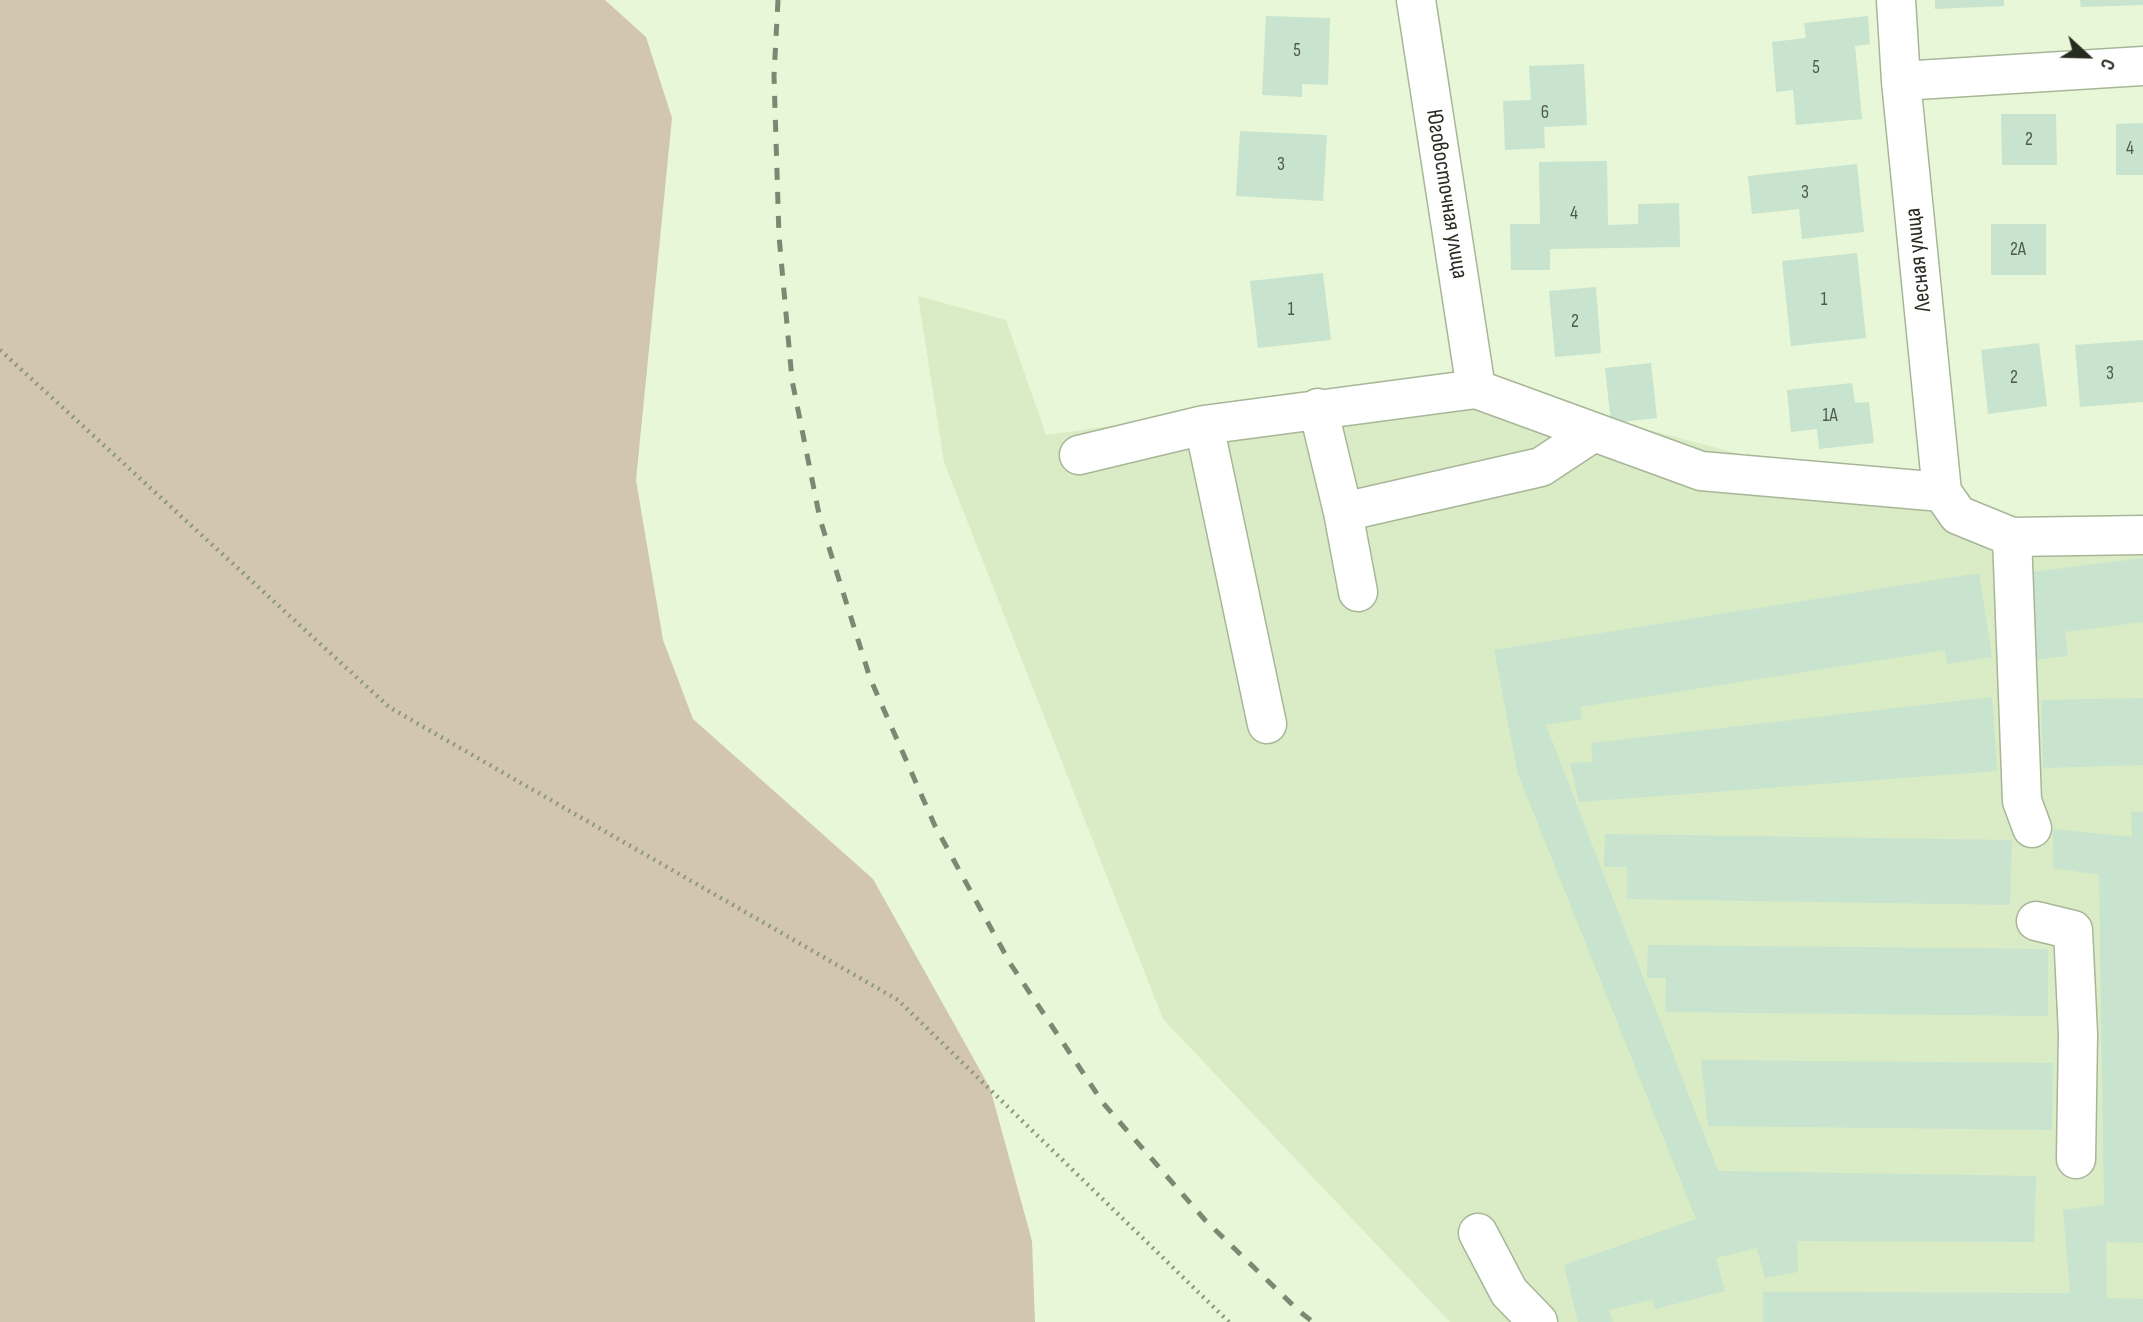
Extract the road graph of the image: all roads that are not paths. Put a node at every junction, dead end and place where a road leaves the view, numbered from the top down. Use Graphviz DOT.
graph roads {
  1 [pos="1416,0"];
  2 [pos="1896,0"];
  3 [pos="2143,66"];
  4 [pos="1901,81"];
  5 [pos="1476,389"];
  6 [pos="1318,408"];
  7 [pos="1203,425"];
  8 [pos="1594,432"];
  9 [pos="1079,455"];
  10 [pos="1950,504"];
  11 [pos="1343,512"];
  12 [pos="2143,535"];
  13 [pos="2012,537"];
  14 [pos="1358,592"];
  15 [pos="1267,724"];
  16 [pos="2032,828"];
  17 [pos="2036,921"];
  18 [pos="2076,1159"];
  19 [pos="1478,1233"];
  20 [pos="1538,1322"];
  1 -- 5 [label="street, Юговосточная улица"];
  2 -- 4 [label="street, Лесная улица"];
  3 -- 4 [label="street"];
  4 -- 10 [label="street, Лесная улица"];
  5 -- 6 [label="street"];
  5 -- 8 [label="street"];
  6 -- 7 [label="street"];
  6 -- 11 [label="street"];
  7 -- 9 [label="street"];
  7 -- 15 [label="street"];
  8 -- 10 [label="street"];
  8 -- 11 [label="street"];
  10 -- 13 [label="street"];
  11 -- 14 [label="street"];
  12 -- 13 [label="street"];
  13 -- 16 [label="street"];
  17 -- 18 [label="street"];
  19 -- 20 [label="street"];
}
